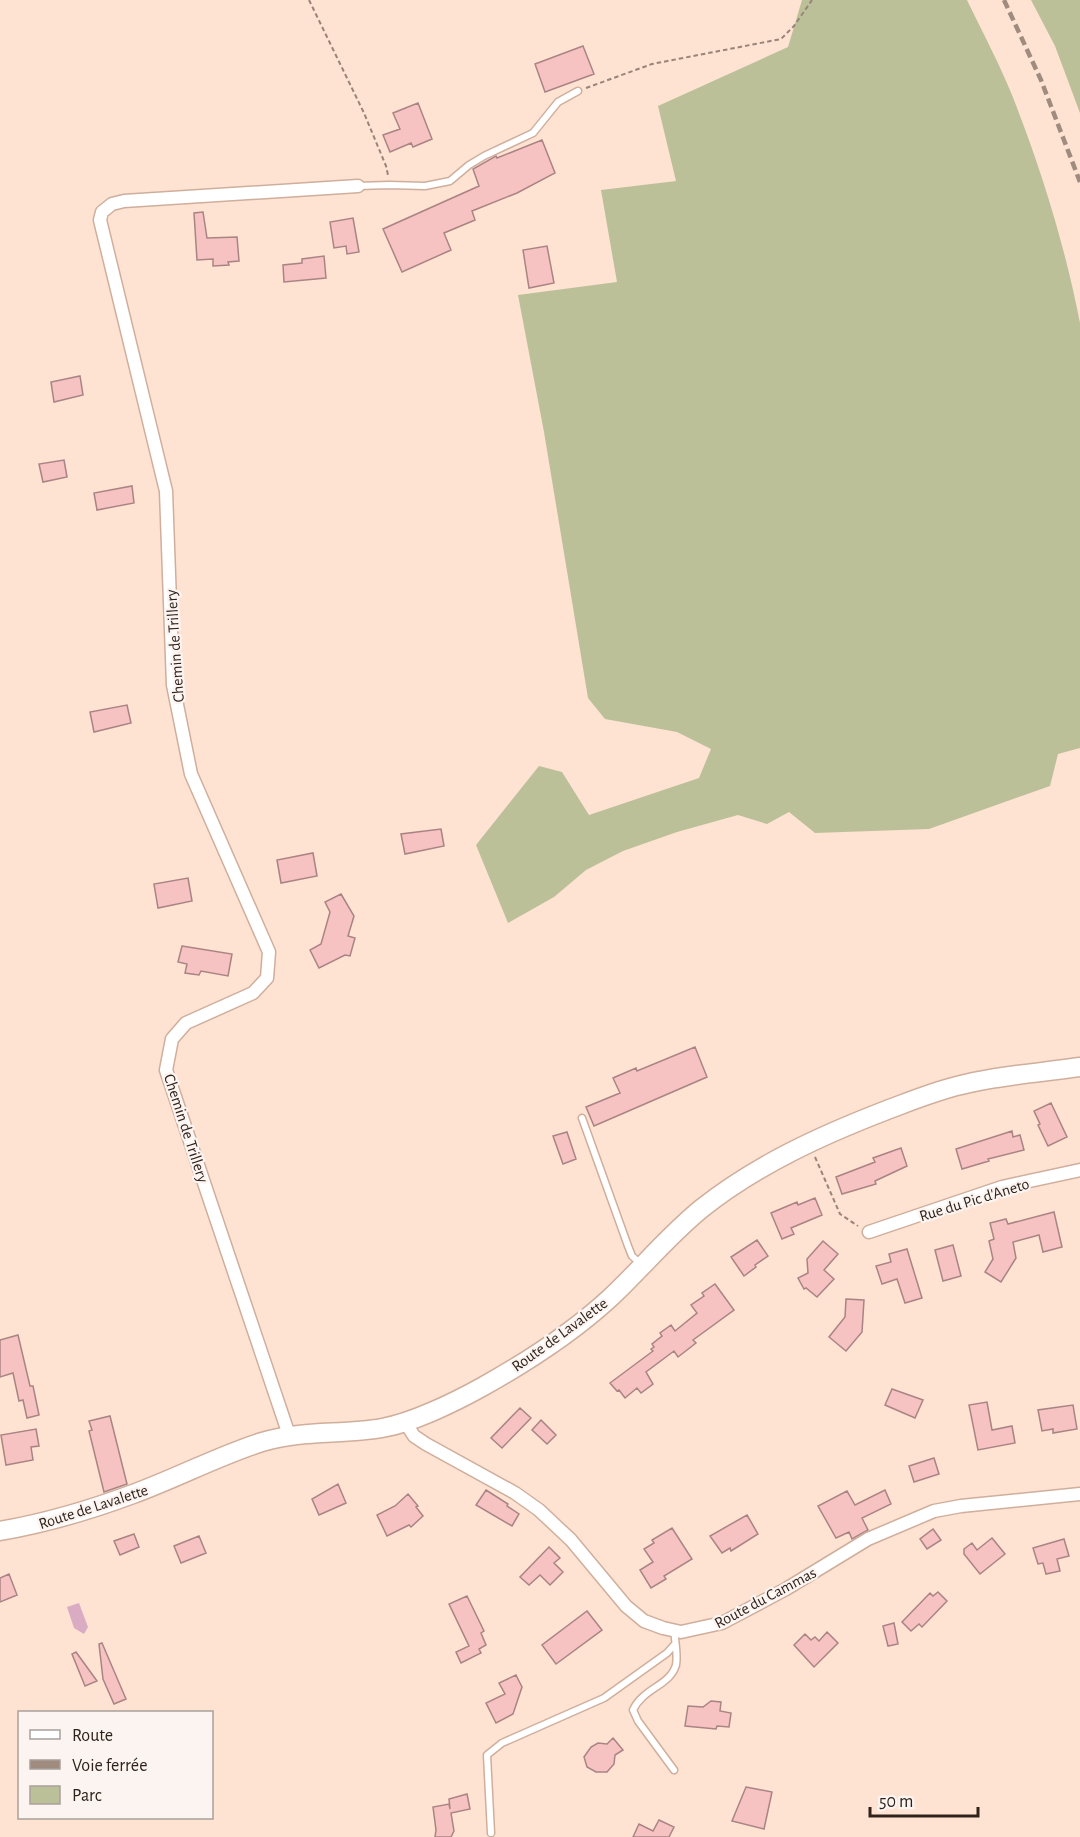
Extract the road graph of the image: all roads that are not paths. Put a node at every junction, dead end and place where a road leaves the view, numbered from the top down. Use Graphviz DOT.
graph roads {
  1 [pos="578,91"];
  2 [pos="358,186"];
  3 [pos="1080,1067"];
  4 [pos="582,1118"];
  5 [pos="1080,1170"];
  6 [pos="869,1232"];
  7 [pos="642,1265"];
  8 [pos="405,1422"];
  9 [pos="289,1435"];
  10 [pos="1080,1494"];
  11 [pos="0,1532"];
  12 [pos="674,1630"];
  13 [pos="675,1644"];
  14 [pos="674,1770"];
  15 [pos="491,1833"];
  1 -- 2 [label="lane"];
  2 -- 9 [label="street, Chemin de Trillery"];
  3 -- 7 [label="street, Route de Lavalette"];
  4 -- 7 [label="lane"];
  5 -- 6 [label="street, Rue du Pic d'Aneto"];
  7 -- 8 [label="street, Route de Lavalette"];
  8 -- 9 [label="street, Route de Lavalette"];
  8 -- 12 [label="street, Route du Cammas"];
  9 -- 11 [label="street, Route de Lavalette"];
  10 -- 12 [label="street, Route du Cammas"];
  12 -- 13 [label="lane"];
  13 -- 14 [label="lane"];
  13 -- 15 [label="lane"];
}
